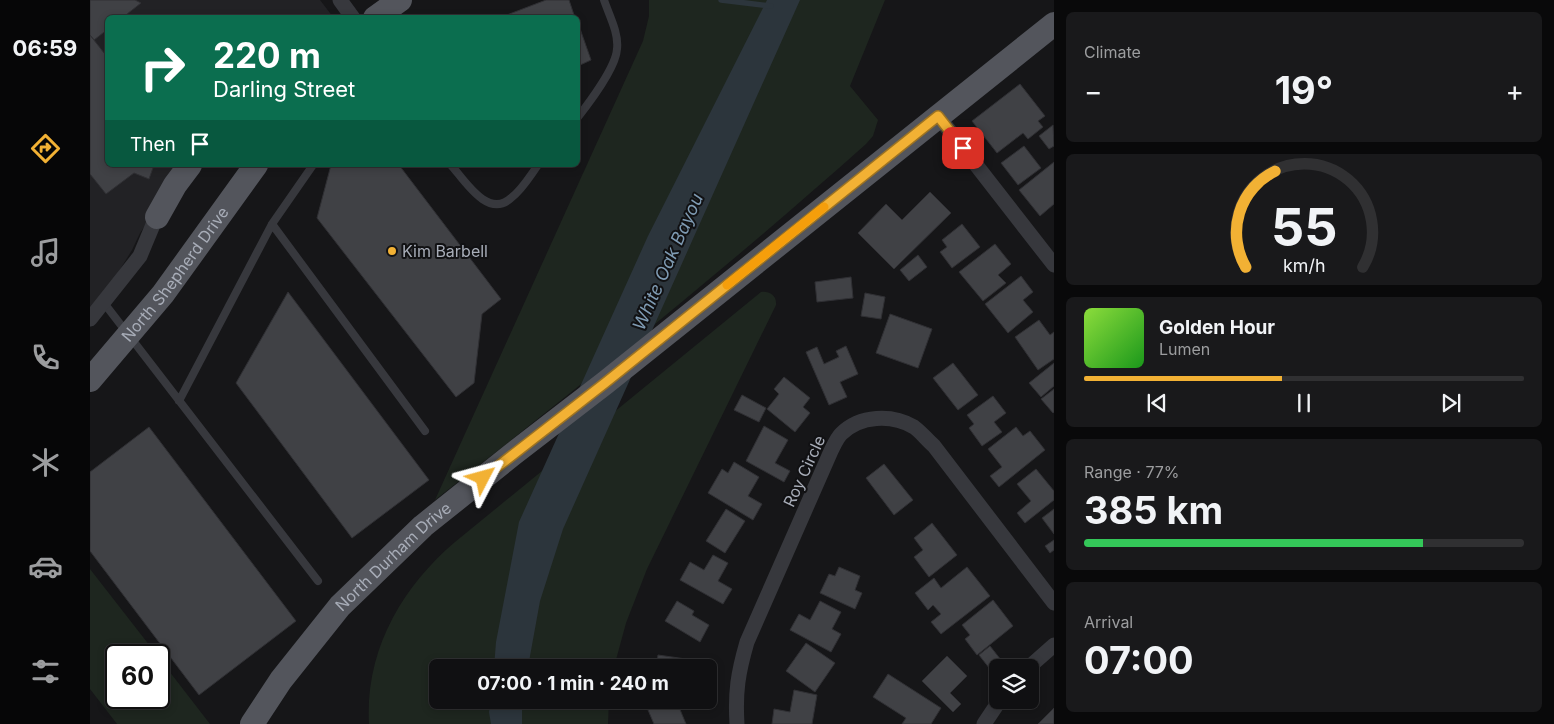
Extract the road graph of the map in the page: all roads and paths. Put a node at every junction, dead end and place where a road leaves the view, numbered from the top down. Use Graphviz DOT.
graph roads {
  1 [pos="340,0"];
  2 [pos="400,0"];
  3 [pos="604,0"];
  4 [pos="351,15"];
  5 [pos="379,15"];
  6 [pos="1054,24"];
  7 [pos="580,114"];
  8 [pos="938,116"];
  9 [pos="176,167"];
  10 [pos="188,167"];
  11 [pos="255,167"];
  12 [pos="312,167"];
  13 [pos="453,167"];
  14 [pos="536,167"];
  15 [pos="157,216"];
  16 [pos="272,224"];
  17 [pos="1054,265"];
  18 [pos="104,303"];
  19 [pos="90,319"];
  20 [pos="90,380"];
  21 [pos="179,402"];
  22 [pos="424,431"];
  23 [pos="318,581"];
  24 [pos="1054,603"];
  25 [pos="1054,645"];
  26 [pos="1038,659"];
  27 [pos="994,709"];
  28 [pos="252,724"];
  29 [pos="737,724"];
  30 [pos="984,724"];
  1 -- 4 [label="street"];
  2 -- 5 [label="main road"];
  3 -- 7 [label="lane"];
  6 -- 8 [label="main road, North Durham Drive"];
  8 -- 17 [label="street"];
  8 -- 28 [label="main road, North Durham Drive"];
  9 -- 15 [label="street"];
  10 -- 15 [label="main road"];
  11 -- 20 [label="main road, North Shepherd Drive"];
  12 -- 16 [label="lane"];
  13 -- 14 [label="lane"];
  15 -- 18 [label="street"];
  16 -- 21 [label="lane"];
  16 -- 22 [label="lane"];
  18 -- 19 [label="street"];
  18 -- 21 [label="lane"];
  21 -- 23 [label="lane"];
  24 -- 29 [label="street, Roy Circle"];
  25 -- 26 [label="street"];
  27 -- 30 [label="street"];
}
